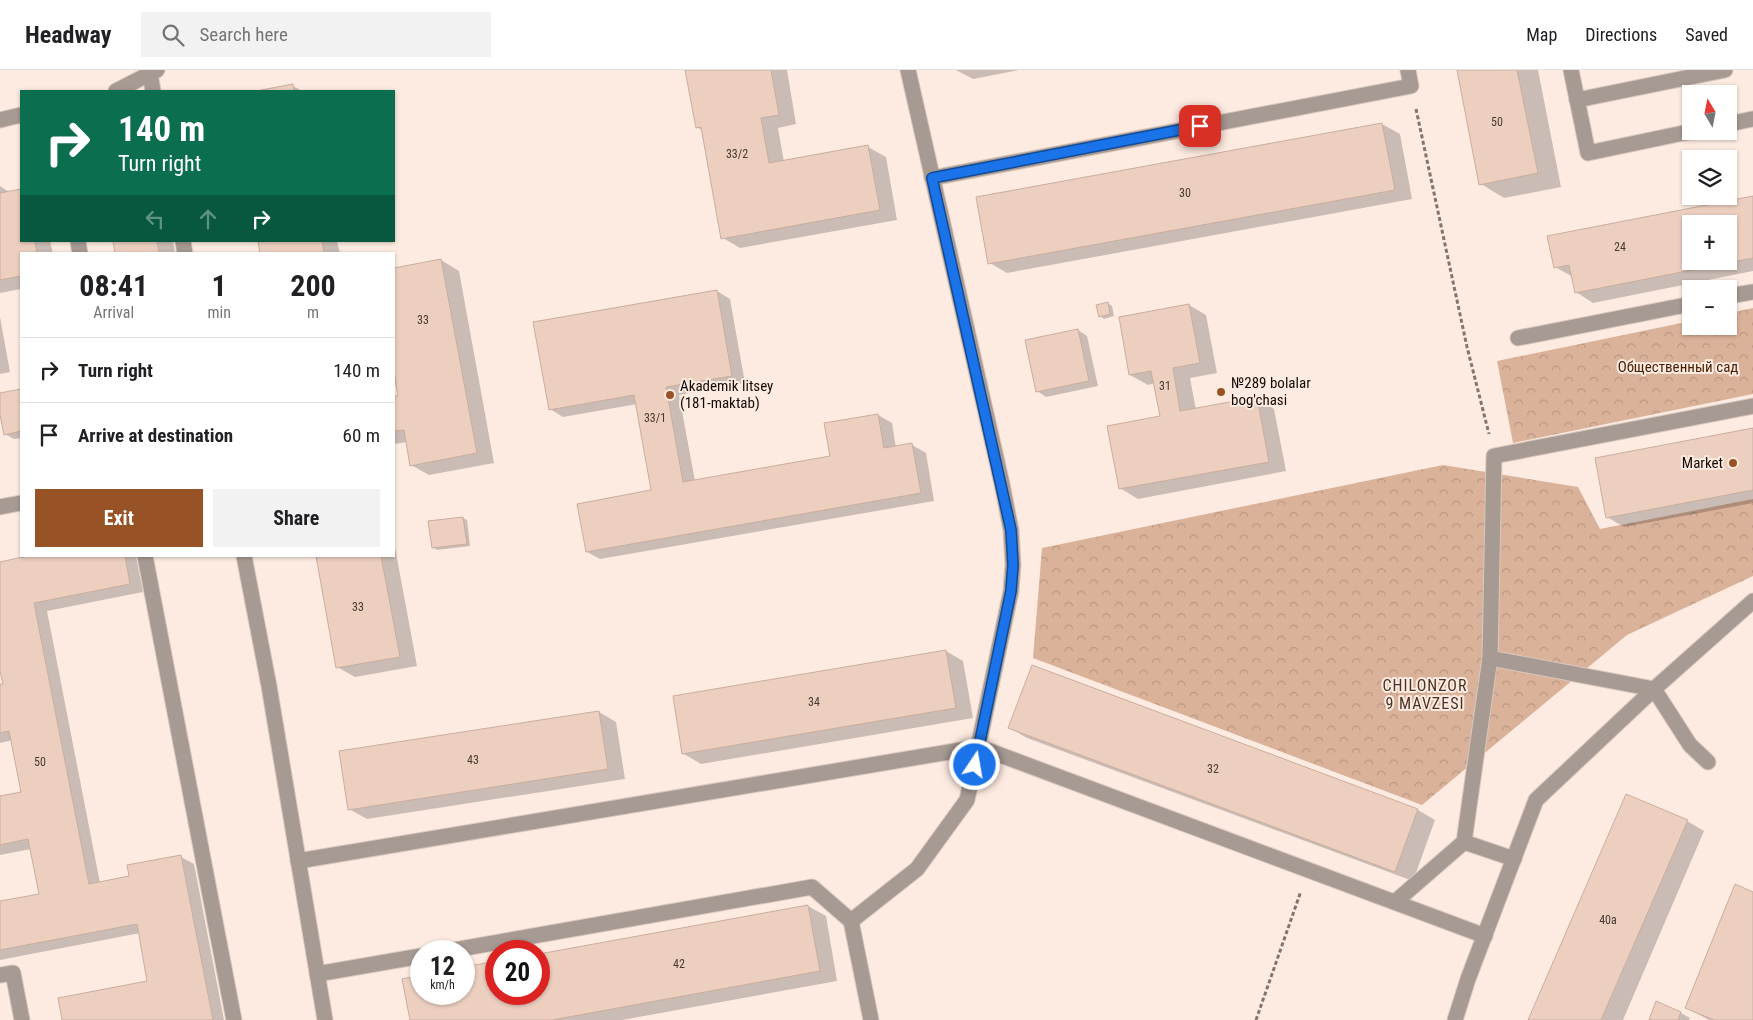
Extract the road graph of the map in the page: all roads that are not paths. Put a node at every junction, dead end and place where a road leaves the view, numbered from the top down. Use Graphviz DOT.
graph roads {
  1 [pos="908,70"];
  2 [pos="1408,70"];
  3 [pos="1571,70"];
  4 [pos="1724,70"];
  5 [pos="153,72"];
  6 [pos="1666,76"];
  7 [pos="118,90"];
  8 [pos="154,90"];
  9 [pos="1577,100"];
  10 [pos="20,115"];
  11 [pos="1752,119"];
  12 [pos="0,120"];
  13 [pos="1738,122"];
  14 [pos="1682,133"];
  15 [pos="932,178"];
  16 [pos="1753,292"];
  17 [pos="1737,295"];
  18 [pos="1682,306"];
  19 [pos="1518,338"];
  20 [pos="1753,406"];
  21 [pos="20,503"];
  22 [pos="0,507"];
  23 [pos="145,557"];
  24 [pos="244,557"];
  25 [pos="1753,601"];
  26 [pos="1490,658"];
  27 [pos="1654,689"];
  28 [pos="979,747"];
  29 [pos="1708,762"];
  30 [pos="1464,842"];
  31 [pos="1514,859"];
  32 [pos="298,861"];
  33 [pos="1395,902"];
  34 [pos="851,921"];
  35 [pos="1485,936"];
  36 [pos="475,946"];
  37 [pos="410,958"];
  38 [pos="318,974"];
  39 [pos="0,975"];
  40 [pos="22,1020"];
  41 [pos="234,1020"];
  42 [pos="325,1020"];
  43 [pos="871,1020"];
  44 [pos="1455,1020"];
  1 -- 15 [label="street"];
  2 -- 15 [label="street"];
  3 -- 9 [label="street"];
  4 -- 6 [label="street"];
  5 -- 7 [label="street"];
  5 -- 8 [label="street"];
  6 -- 9 [label="street"];
  9 -- 14 [label="street"];
  10 -- 12 [label="street"];
  11 -- 13 [label="street"];
  15 -- 28 [label="street"];
  16 -- 17 [label="street"];
  18 -- 19 [label="street"];
  20 -- 26 [label="street"];
  21 -- 22 [label="street"];
  23 -- 41 [label="street"];
  24 -- 32 [label="street"];
  25 -- 27 [label="street"];
  26 -- 27 [label="street"];
  26 -- 30 [label="street"];
  27 -- 29 [label="street"];
  27 -- 31 [label="street"];
  28 -- 32 [label="street"];
  28 -- 33 [label="street"];
  28 -- 34 [label="street"];
  30 -- 31 [label="street"];
  30 -- 33 [label="street"];
  31 -- 35 [label="street"];
  32 -- 38 [label="street"];
  33 -- 35 [label="street"];
  34 -- 36 [label="street"];
  34 -- 43 [label="street"];
  35 -- 44 [label="street"];
  37 -- 38 [label="street"];
  38 -- 42 [label="street"];
  39 -- 40 [label="street"];
}
